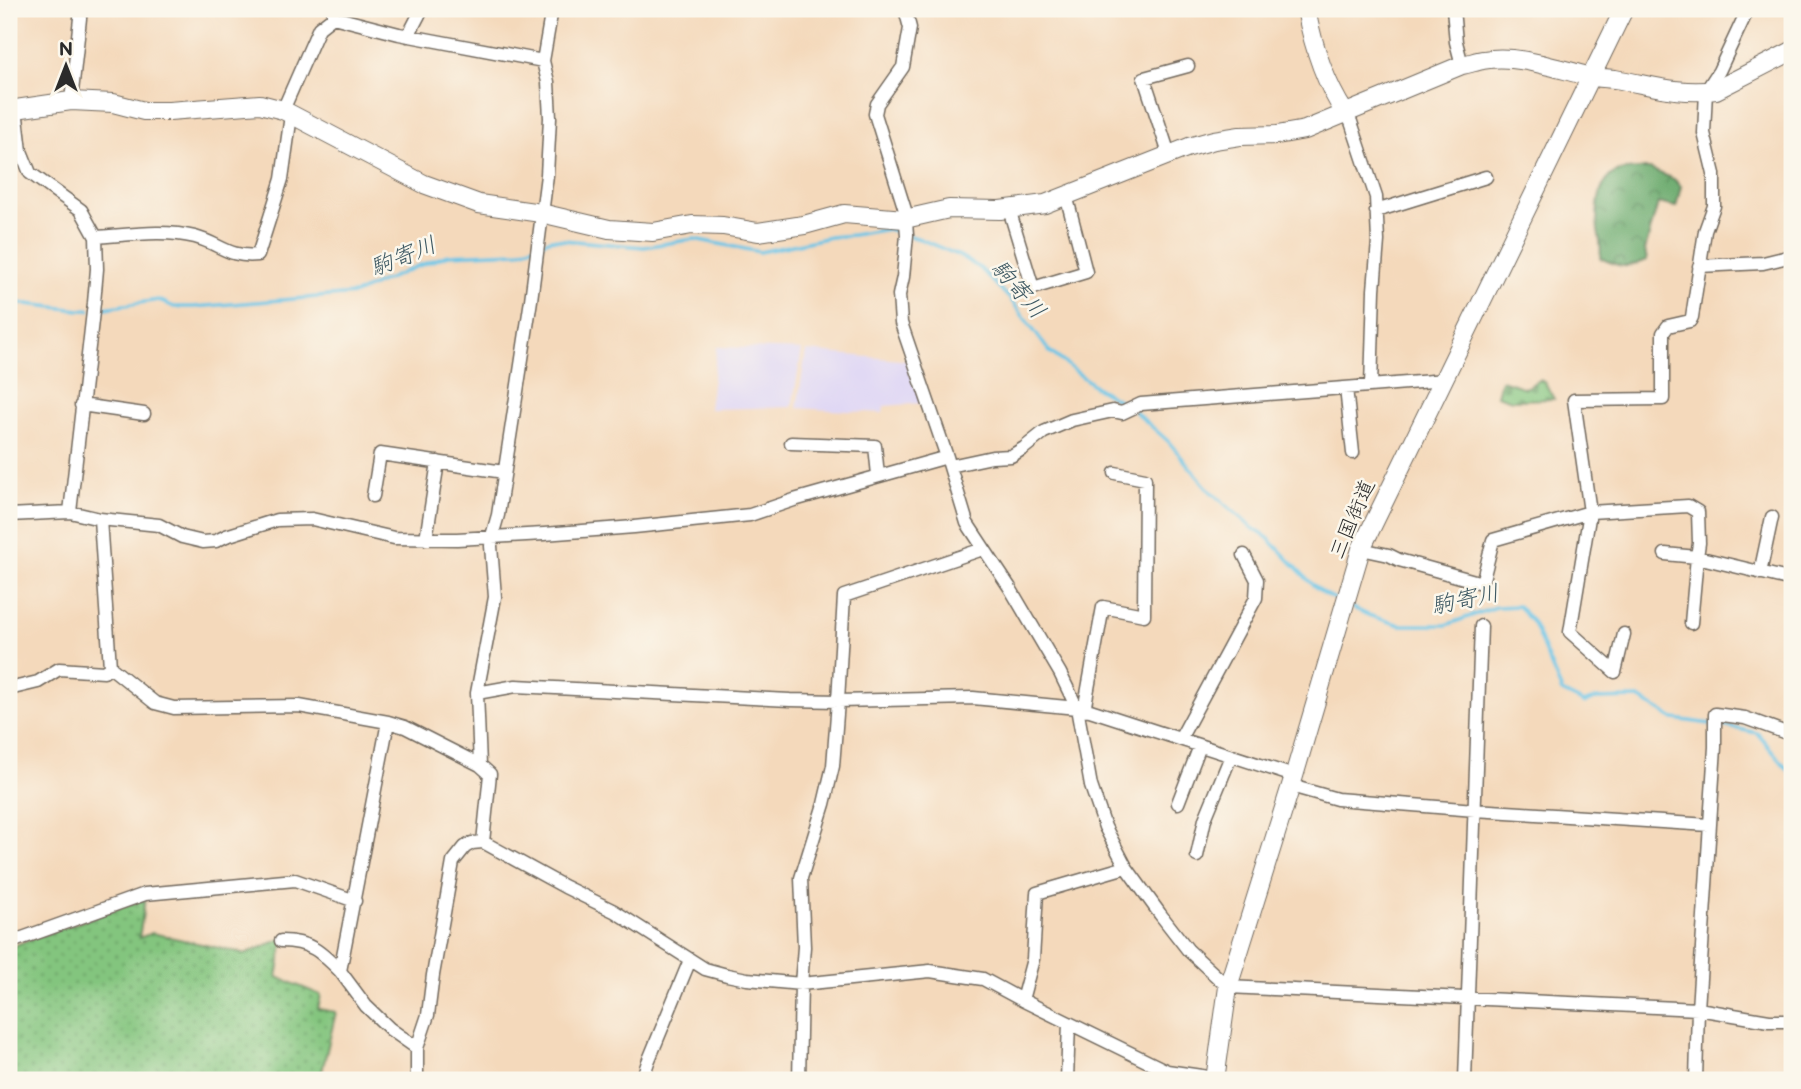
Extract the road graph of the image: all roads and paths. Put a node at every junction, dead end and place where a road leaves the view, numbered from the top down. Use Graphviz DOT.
graph roads {
  1 [pos="81,9"];
  2 [pos="422,9"];
  3 [pos="552,9"];
  4 [pos="905,9"];
  5 [pos="1306,9"];
  6 [pos="1453,9"];
  7 [pos="1748,9"];
  8 [pos="1623,10"];
  9 [pos="333,13"];
  10 [pos="408,36"];
  11 [pos="1792,51"];
  12 [pos="543,61"];
  13 [pos="1462,65"];
  14 [pos="1188,66"];
  15 [pos="1592,76"];
  16 [pos="1706,91"];
  17 [pos="71,102"];
  18 [pos="13,110"];
  19 [pos="287,113"];
  20 [pos="1345,113"];
  21 [pos="1169,154"];
  22 [pos="1486,177"];
  23 [pos="1066,195"];
  24 [pos="1009,209"];
  25 [pos="1376,211"];
  26 [pos="541,213"];
  27 [pos="905,219"];
  28 [pos="96,237"];
  29 [pos="1792,256"];
  30 [pos="1699,266"];
  31 [pos="1445,380"];
  32 [pos="1371,386"];
  33 [pos="1346,388"];
  34 [pos="81,405"];
  35 [pos="144,414"];
  36 [pos="791,443"];
  37 [pos="1353,453"];
  38 [pos="948,461"];
  39 [pos="438,462"];
  40 [pos="504,472"];
  41 [pos="1115,472"];
  42 [pos="878,475"];
  43 [pos="373,496"];
  44 [pos="70,512"];
  45 [pos="1590,512"];
  46 [pos="9,515"];
  47 [pos="1772,517"];
  48 [pos="100,519"];
  49 [pos="492,536"];
  50 [pos="426,539"];
  51 [pos="983,549"];
  52 [pos="1361,549"];
  53 [pos="1665,554"];
  54 [pos="1244,555"];
  55 [pos="1698,557"];
  56 [pos="1760,573"];
  57 [pos="1792,580"];
  58 [pos="1691,623"];
  59 [pos="1482,626"];
  60 [pos="1624,634"];
  61 [pos="110,667"];
  62 [pos="9,689"];
  63 [pos="477,693"];
  64 [pos="838,701"];
  65 [pos="1077,708"];
  66 [pos="388,722"];
  67 [pos="1792,735"];
  68 [pos="1180,739"];
  69 [pos="1200,746"];
  70 [pos="1231,756"];
  71 [pos="480,765"];
  72 [pos="1293,781"];
  73 [pos="1178,803"];
  74 [pos="1475,810"];
  75 [pos="1709,825"];
  76 [pos="483,842"];
  77 [pos="1196,856"];
  78 [pos="1126,867"];
  79 [pos="355,901"];
  80 [pos="281,941"];
  81 [pos="9,947"];
  82 [pos="690,960"];
  83 [pos="340,971"];
  84 [pos="801,984"];
  85 [pos="1228,987"];
  86 [pos="1468,998"];
  87 [pos="1022,1000"];
  88 [pos="1698,1009"];
  89 [pos="1792,1021"];
  90 [pos="1069,1023"];
  91 [pos="417,1048"];
  92 [pos="1215,1079"];
  93 [pos="417,1080"];
  94 [pos="642,1080"];
  95 [pos="799,1080"];
  96 [pos="1067,1080"];
  97 [pos="1465,1080"];
  98 [pos="1696,1080"];
  1 -- 17 [label="street"];
  2 -- 10 [label="street"];
  3 -- 12 [label="street"];
  4 -- 27 [label="street"];
  5 -- 20 [label="street"];
  6 -- 13 [label="street"];
  7 -- 16 [label="street"];
  8 -- 15 [label="street, 三国街道"];
  9 -- 10 [label="street"];
  9 -- 19 [label="street"];
  10 -- 12 [label="street"];
  11 -- 16 [label="street"];
  12 -- 26 [label="street"];
  13 -- 15 [label="street"];
  13 -- 20 [label="street"];
  14 -- 21 [label="street"];
  15 -- 16 [label="street"];
  15 -- 31 [label="street, 三国街道"];
  16 -- 30 [label="street"];
  17 -- 18 [label="street"];
  17 -- 19 [label="street"];
  18 -- 28 [label="street"];
  19 -- 26 [label="street"];
  19 -- 28 [label="street"];
  20 -- 21 [label="street"];
  20 -- 25 [label="street"];
  21 -- 23 [label="street"];
  22 -- 25 [label="street"];
  23 -- 24 [label="street"];
  23 -- 24 [label="street"];
  24 -- 27 [label="street"];
  25 -- 32 [label="street"];
  26 -- 27 [label="street"];
  26 -- 40 [label="street"];
  27 -- 38 [label="street"];
  28 -- 34 [label="street"];
  29 -- 30 [label="street"];
  30 -- 45 [label="street"];
  31 -- 32 [label="street"];
  31 -- 52 [label="street, 三国街道"];
  32 -- 33 [label="street"];
  33 -- 37 [label="street"];
  33 -- 38 [label="street"];
  34 -- 35 [label="street"];
  34 -- 44 [label="street"];
  36 -- 42 [label="street"];
  38 -- 42 [label="street"];
  38 -- 51 [label="street"];
  39 -- 40 [label="street"];
  39 -- 43 [label="street"];
  39 -- 50 [label="street"];
  40 -- 49 [label="street"];
  41 -- 65 [label="street"];
  42 -- 49 [label="street"];
  44 -- 46 [label="street"];
  44 -- 48 [label="street"];
  45 -- 52 [label="street"];
  45 -- 55 [label="street"];
  45 -- 60 [label="street"];
  47 -- 56 [label="street"];
  48 -- 50 [label="street"];
  48 -- 61 [label="street"];
  49 -- 50 [label="street"];
  49 -- 63 [label="street"];
  51 -- 64 [label="street"];
  51 -- 65 [label="street"];
  52 -- 72 [label="street, 三国街道"];
  53 -- 55 [label="street"];
  54 -- 68 [label="street"];
  55 -- 56 [label="street"];
  55 -- 58 [label="street"];
  56 -- 57 [label="street"];
  59 -- 74 [label="street"];
  61 -- 62 [label="street"];
  61 -- 66 [label="street"];
  63 -- 64 [label="street"];
  63 -- 71 [label="street"];
  64 -- 65 [label="street"];
  64 -- 84 [label="street"];
  65 -- 68 [label="street"];
  65 -- 78 [label="street"];
  66 -- 71 [label="street"];
  66 -- 79 [label="street"];
  67 -- 75 [label="street"];
  68 -- 69 [label="street"];
  69 -- 70 [label="street"];
  69 -- 73 [label="street"];
  70 -- 72 [label="street"];
  70 -- 77 [label="street"];
  71 -- 76 [label="street"];
  72 -- 74 [label="street"];
  72 -- 85 [label="street, 三国街道"];
  74 -- 75 [label="street"];
  74 -- 86 [label="street"];
  75 -- 88 [label="street"];
  76 -- 82 [label="street"];
  76 -- 91 [label="street"];
  78 -- 85 [label="street"];
  78 -- 87 [label="street"];
  79 -- 81 [label="street"];
  79 -- 83 [label="street"];
  80 -- 83 [label="street"];
  82 -- 84 [label="street"];
  82 -- 94 [label="street"];
  83 -- 91 [label="street"];
  84 -- 87 [label="street"];
  84 -- 95 [label="street"];
  85 -- 86 [label="street"];
  85 -- 92 [label="street, 三国街道"];
  86 -- 88 [label="street"];
  86 -- 97 [label="street"];
  87 -- 90 [label="street"];
  88 -- 89 [label="street"];
  88 -- 98 [label="street"];
  90 -- 92 [label="street"];
  90 -- 96 [label="street"];
  91 -- 93 [label="street"];
}
